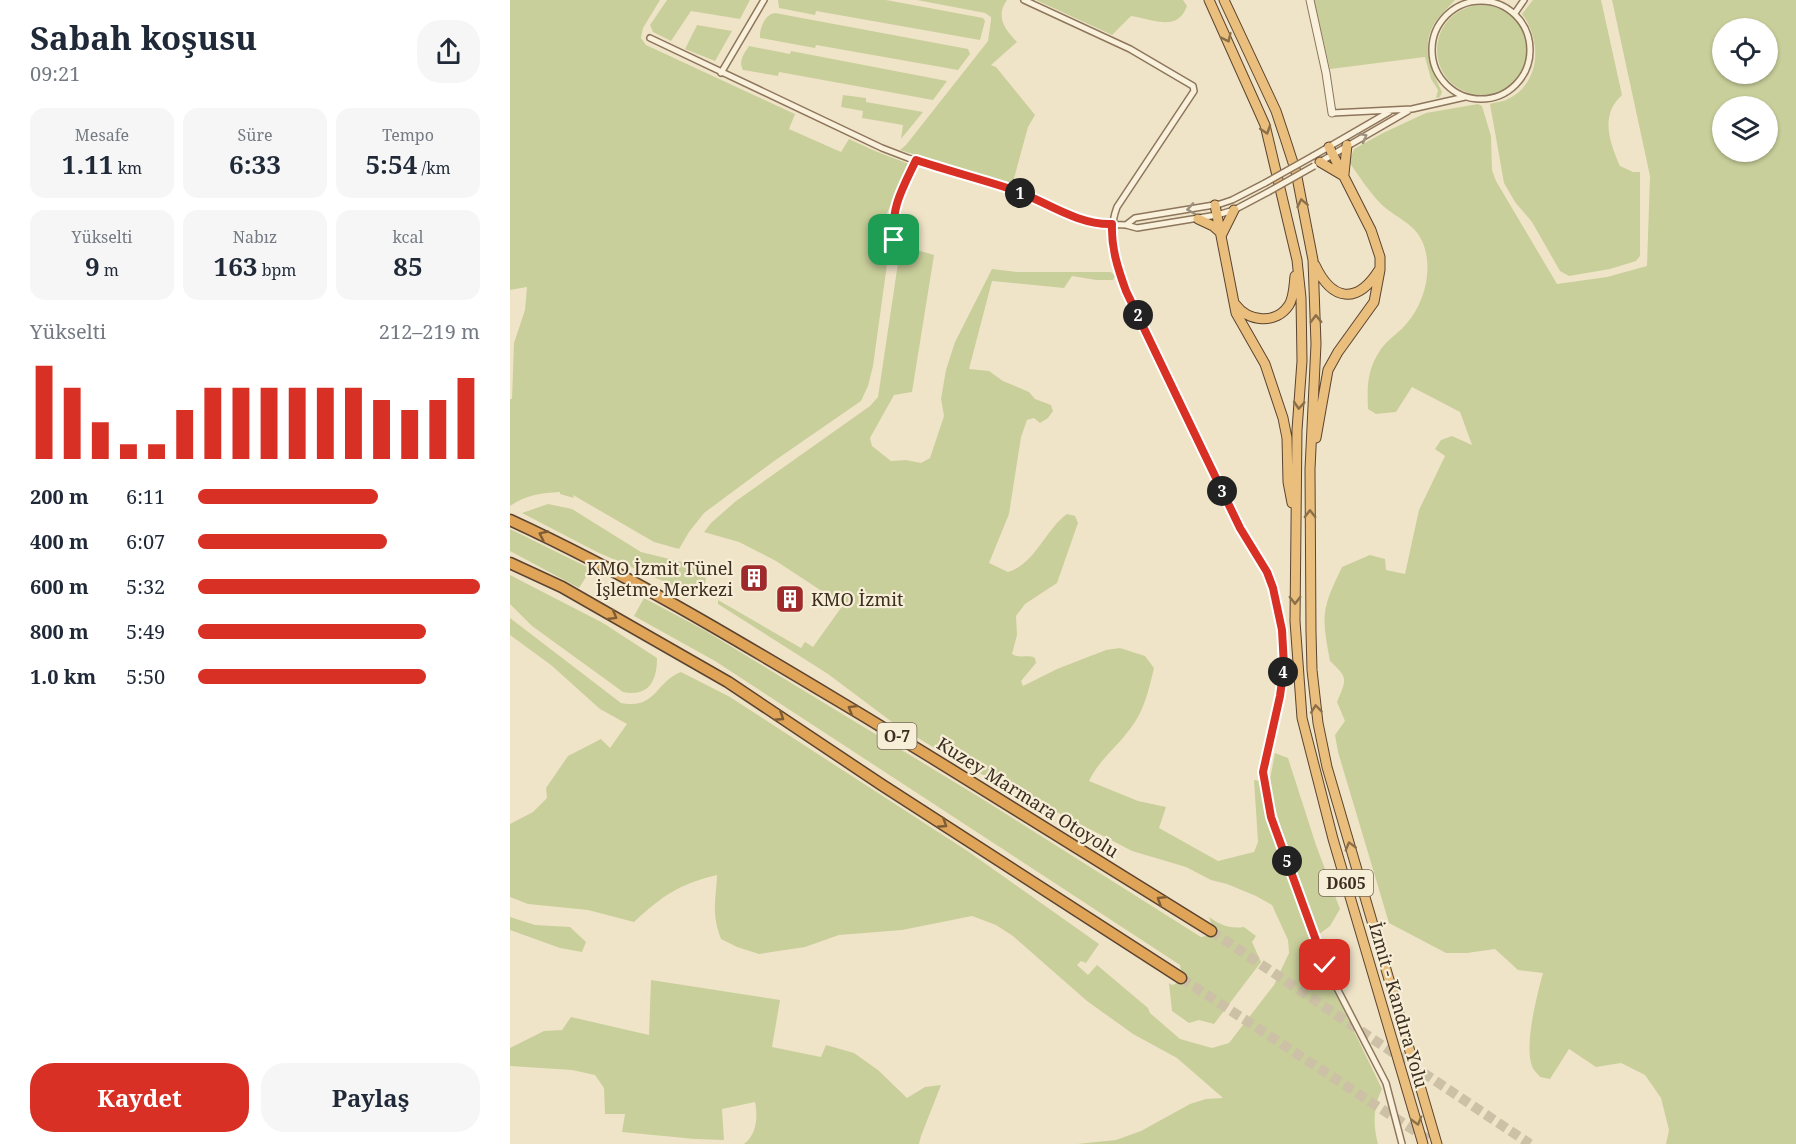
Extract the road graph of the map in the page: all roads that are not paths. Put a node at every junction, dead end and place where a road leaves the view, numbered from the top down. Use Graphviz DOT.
graph roads {
  1 [pos="764,0"];
  2 [pos="1024,0"];
  3 [pos="1209,0"];
  4 [pos="1224,0"];
  5 [pos="1310,0"];
  6 [pos="1524,0"];
  7 [pos="1464,1"];
  8 [pos="1515,13"];
  9 [pos="650,38"];
  10 [pos="721,73"];
  11 [pos="1465,97"];
  12 [pos="1412,109"];
  13 [pos="1390,111"];
  14 [pos="1332,113"];
  15 [pos="1347,145"];
  16 [pos="1331,151"];
  17 [pos="916,160"];
  18 [pos="1316,161"];
  19 [pos="1344,177"];
  20 [pos="1215,205"];
  21 [pos="1234,210"];
  22 [pos="1217,215"];
  23 [pos="1198,219"];
  24 [pos="1112,224"];
  25 [pos="1126,225"];
  26 [pos="1222,234"];
  27 [pos="894,240"];
  28 [pos="1297,260"];
  29 [pos="1313,260"];
  30 [pos="1380,270"];
  31 [pos="1233,302"];
  32 [pos="1310,469"];
  33 [pos="510,519"];
  34 [pos="1296,520"];
  35 [pos="510,563"];
  36 [pos="1210,931"];
  37 [pos="1181,978"];
  38 [pos="1402,1144"];
  39 [pos="1423,1144"];
  40 [pos="1437,1144"];
  1 -- 10 [label="street"];
  2 -- 24 [label="street"];
  3 -- 28 [label="highway, one-way"];
  29 -- 4 [label="highway, one-way"];
  5 -- 14 [label="street"];
  6 -- 8 [label="street"];
  7 -- 8 [label="street"];
  7 -- 11 [label="street"];
  8 -- 11 [label="street"];
  9 -- 10 [label="street"];
  10 -- 17 [label="street"];
  11 -- 12 [label="street"];
  12 -- 13 [label="street"];
  15 -- 12 [label="street, one-way"];
  13 -- 14 [label="street"];
  13 -- 16 [label="street"];
  15 -- 16 [label="street"];
  15 -- 19 [label="highway"];
  16 -- 18 [label="street"];
  16 -- 18 [label="street"];
  16 -- 19 [label="highway"];
  17 -- 24 [label="street"];
  17 -- 27 [label="street"];
  18 -- 19 [label="highway"];
  18 -- 20 [label="street, bridge"];
  18 -- 21 [label="street, bridge"];
  19 -- 30 [label="highway"];
  20 -- 22 [label="highway"];
  20 -- 25 [label="street, one-way"];
  21 -- 22 [label="street"];
  21 -- 26 [label="highway"];
  22 -- 23 [label="street"];
  22 -- 26 [label="highway"];
  23 -- 25 [label="street"];
  23 -- 26 [label="highway"];
  24 -- 25 [label="street"];
  24 -- 38 [label="street"];
  26 -- 31 [label="highway"];
  28 -- 31 [label="highway"];
  28 -- 34 [label="highway, one-way"];
  29 -- 30 [label="highway"];
  32 -- 29 [label="highway, one-way"];
  30 -- 32 [label="highway"];
  31 -- 34 [label="highway"];
  40 -- 32 [label="highway, one-way"];
  36 -- 33 [label="highway, Kuzey Marmara Otoyolu / O-7, one-way"];
  34 -- 39 [label="highway, İzmit - Kandıra Yolu / D605, one-way"];
  35 -- 37 [label="highway, one-way"];
}
